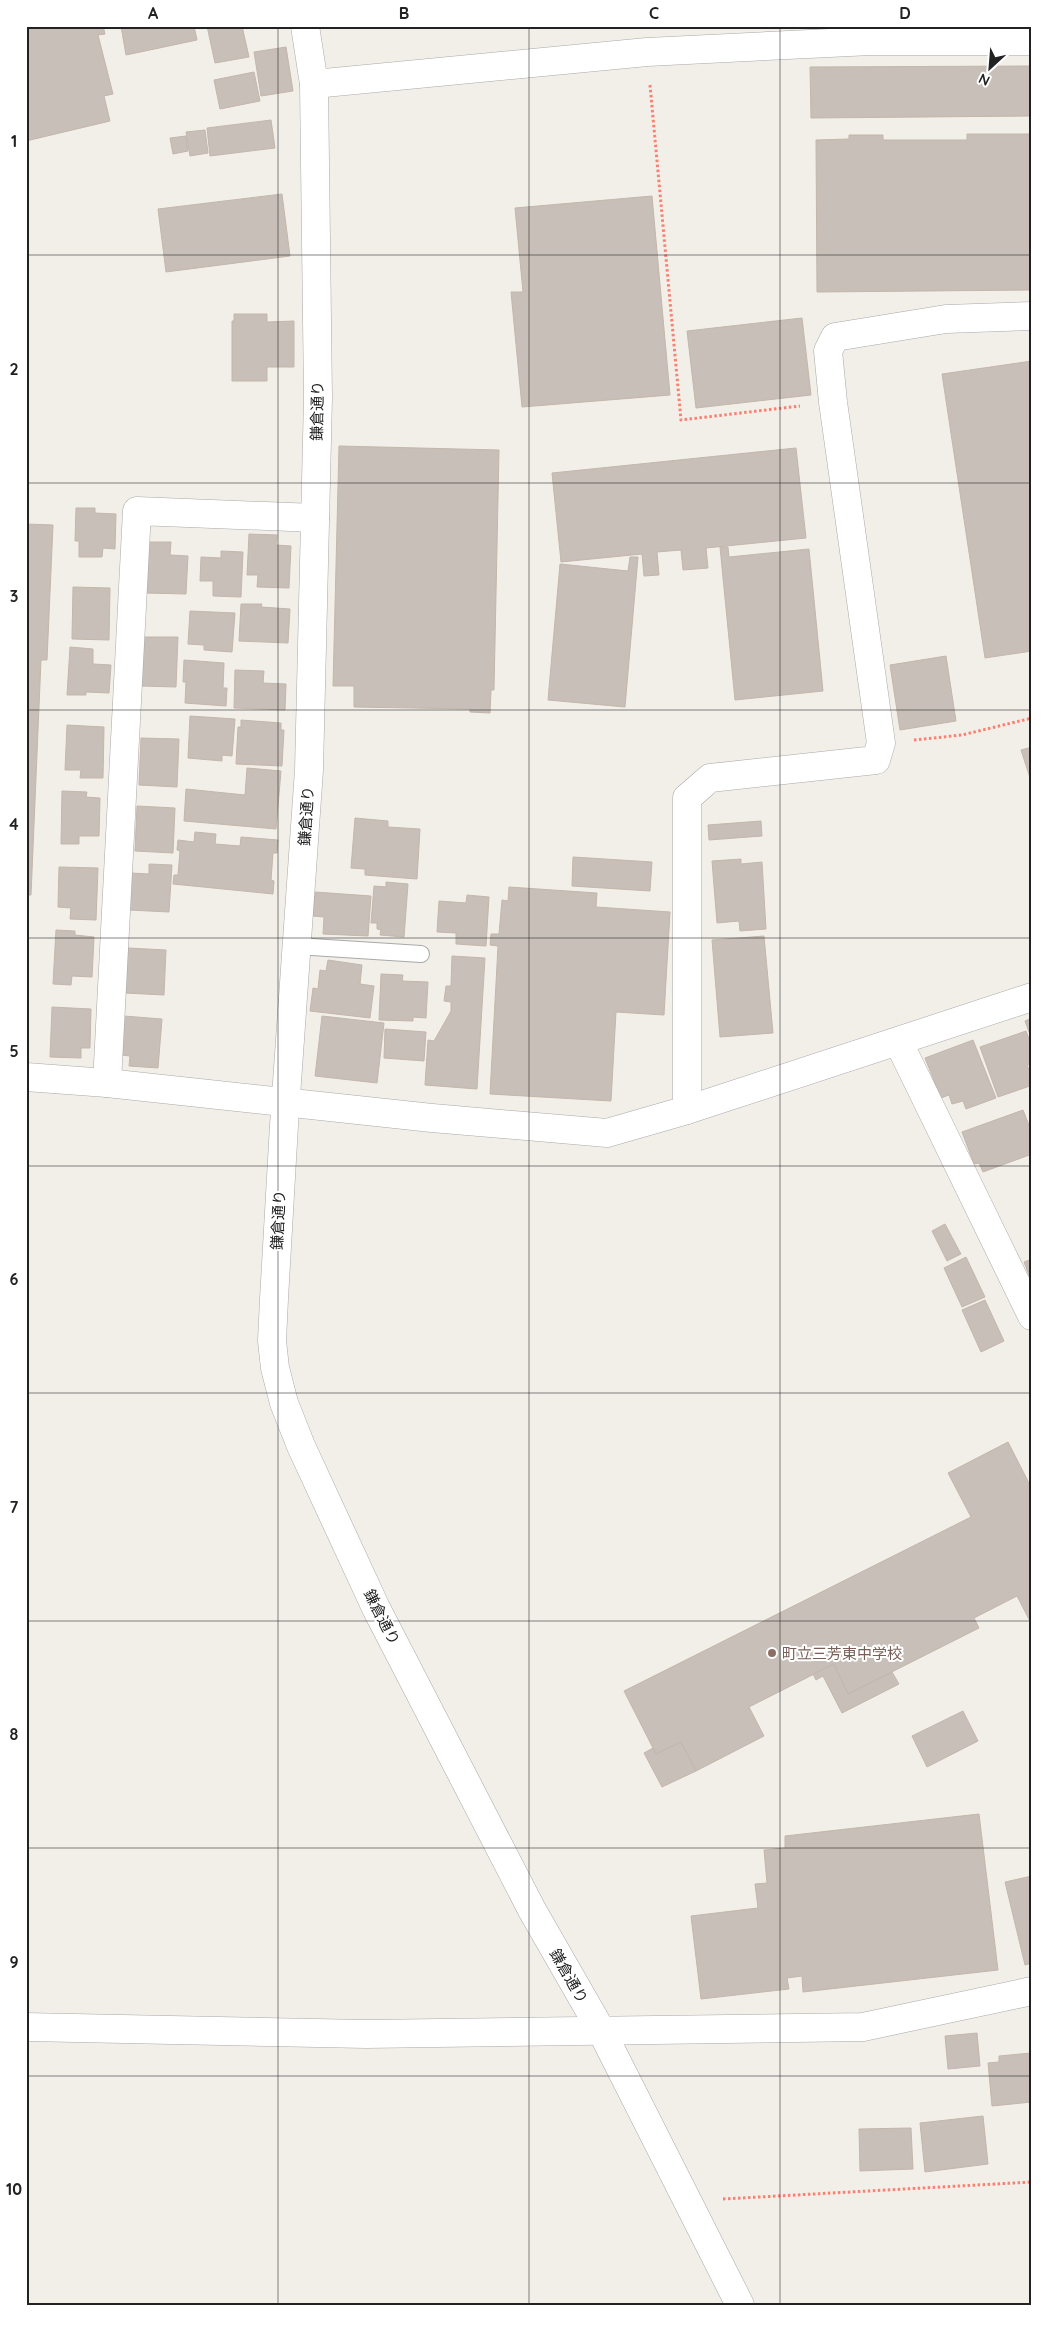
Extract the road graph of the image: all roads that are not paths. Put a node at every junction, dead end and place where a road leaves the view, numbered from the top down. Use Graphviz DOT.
graph roads {
  1 [pos="305,26"];
  2 [pos="1032,41"];
  3 [pos="314,84"];
  4 [pos="1032,316"];
  5 [pos="315,518"];
  6 [pos="296,946"];
  7 [pos="421,954"];
  8 [pos="1032,997"];
  9 [pos="899,1042"];
  10 [pos="26,1077"];
  11 [pos="107,1083"];
  12 [pos="285,1103"];
  13 [pos="687,1110"];
  14 [pos="1032,1316"];
  15 [pos="1032,1991"];
  16 [pos="26,2027"];
  17 [pos="602,2032"];
  18 [pos="740,2305"];
  1 -- 3 [label="street, 鎌倉通り"];
  2 -- 3 [label="street"];
  3 -- 5 [label="street, 鎌倉通り"];
  4 -- 13 [label="street"];
  5 -- 6 [label="street, 鎌倉通り"];
  5 -- 11 [label="street"];
  6 -- 7 [label="lane"];
  6 -- 12 [label="street, 鎌倉通り"];
  8 -- 9 [label="street"];
  9 -- 13 [label="street"];
  9 -- 14 [label="street"];
  10 -- 11 [label="street"];
  11 -- 12 [label="street"];
  12 -- 13 [label="street"];
  12 -- 17 [label="street, 鎌倉通り"];
  15 -- 17 [label="street"];
  16 -- 17 [label="street"];
  17 -- 18 [label="street, 鎌倉通り"];
}
